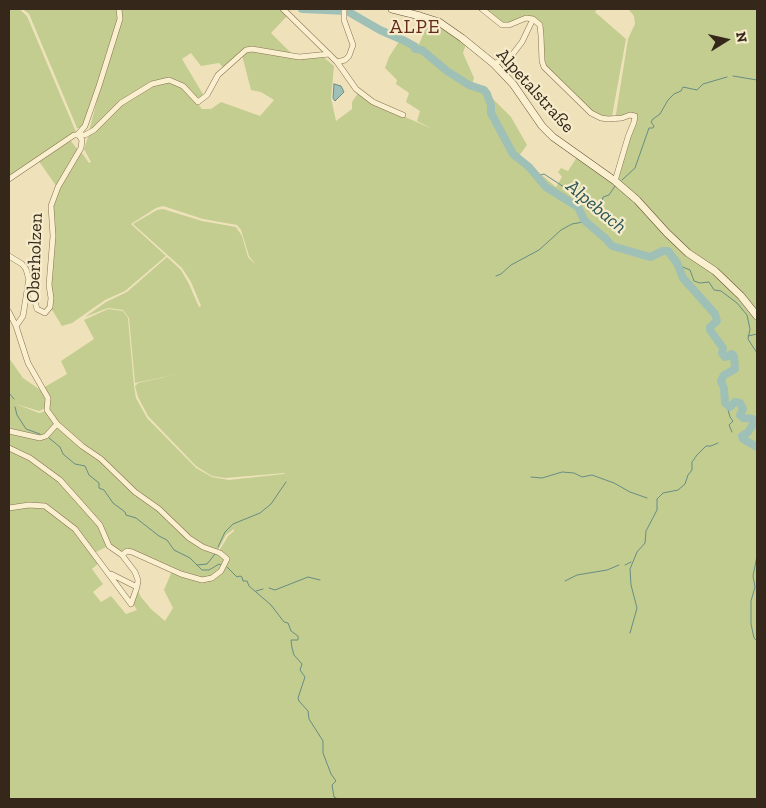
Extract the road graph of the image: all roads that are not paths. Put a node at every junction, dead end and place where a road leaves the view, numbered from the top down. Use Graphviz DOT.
graph roads {
  1 [pos="119,9"];
  2 [pos="283,9"];
  3 [pos="392,9"];
  4 [pos="482,9"];
  5 [pos="344,11"];
  6 [pos="532,19"];
  7 [pos="329,54"];
  8 [pos="337,62"];
  9 [pos="494,64"];
  10 [pos="403,115"];
  11 [pos="78,134"];
  12 [pos="9,179"];
  13 [pos="615,182"];
  14 [pos="9,256"];
  15 [pos="29,278"];
  16 [pos="9,312"];
  17 [pos="757,316"];
  18 [pos="16,326"];
  19 [pos="56,424"];
  20 [pos="9,431"];
  21 [pos="9,448"];
  22 [pos="9,508"];
  23 [pos="123,554"];
  24 [pos="109,573"];
  25 [pos="137,587"];
  1 -- 11 [label="street"];
  2 -- 7 [label="street"];
  3 -- 9 [label="main road, Alpetalstraße"];
  4 -- 6 [label="street"];
  5 -- 8 [label="street"];
  6 -- 9 [label="street"];
  6 -- 13 [label="street"];
  7 -- 8 [label="street"];
  7 -- 11 [label="street"];
  8 -- 10 [label="street"];
  9 -- 13 [label="main road, Alpetalstraße"];
  11 -- 12 [label="street"];
  11 -- 15 [label="street, Oberholzen"];
  13 -- 17 [label="main road, Alpetalstraße"];
  14 -- 15 [label="street, Oberholzen"];
  15 -- 18 [label="street, Oberholzen"];
  16 -- 18 [label="street, Oberholzen"];
  18 -- 19 [label="street, Oberholzen"];
  19 -- 20 [label="street"];
  19 -- 23 [label="street"];
  21 -- 23 [label="street"];
  22 -- 24 [label="street"];
  23 -- 25 [label="street"];
  24 -- 25 [label="street"];
  24 -- 25 [label="street"];
}
